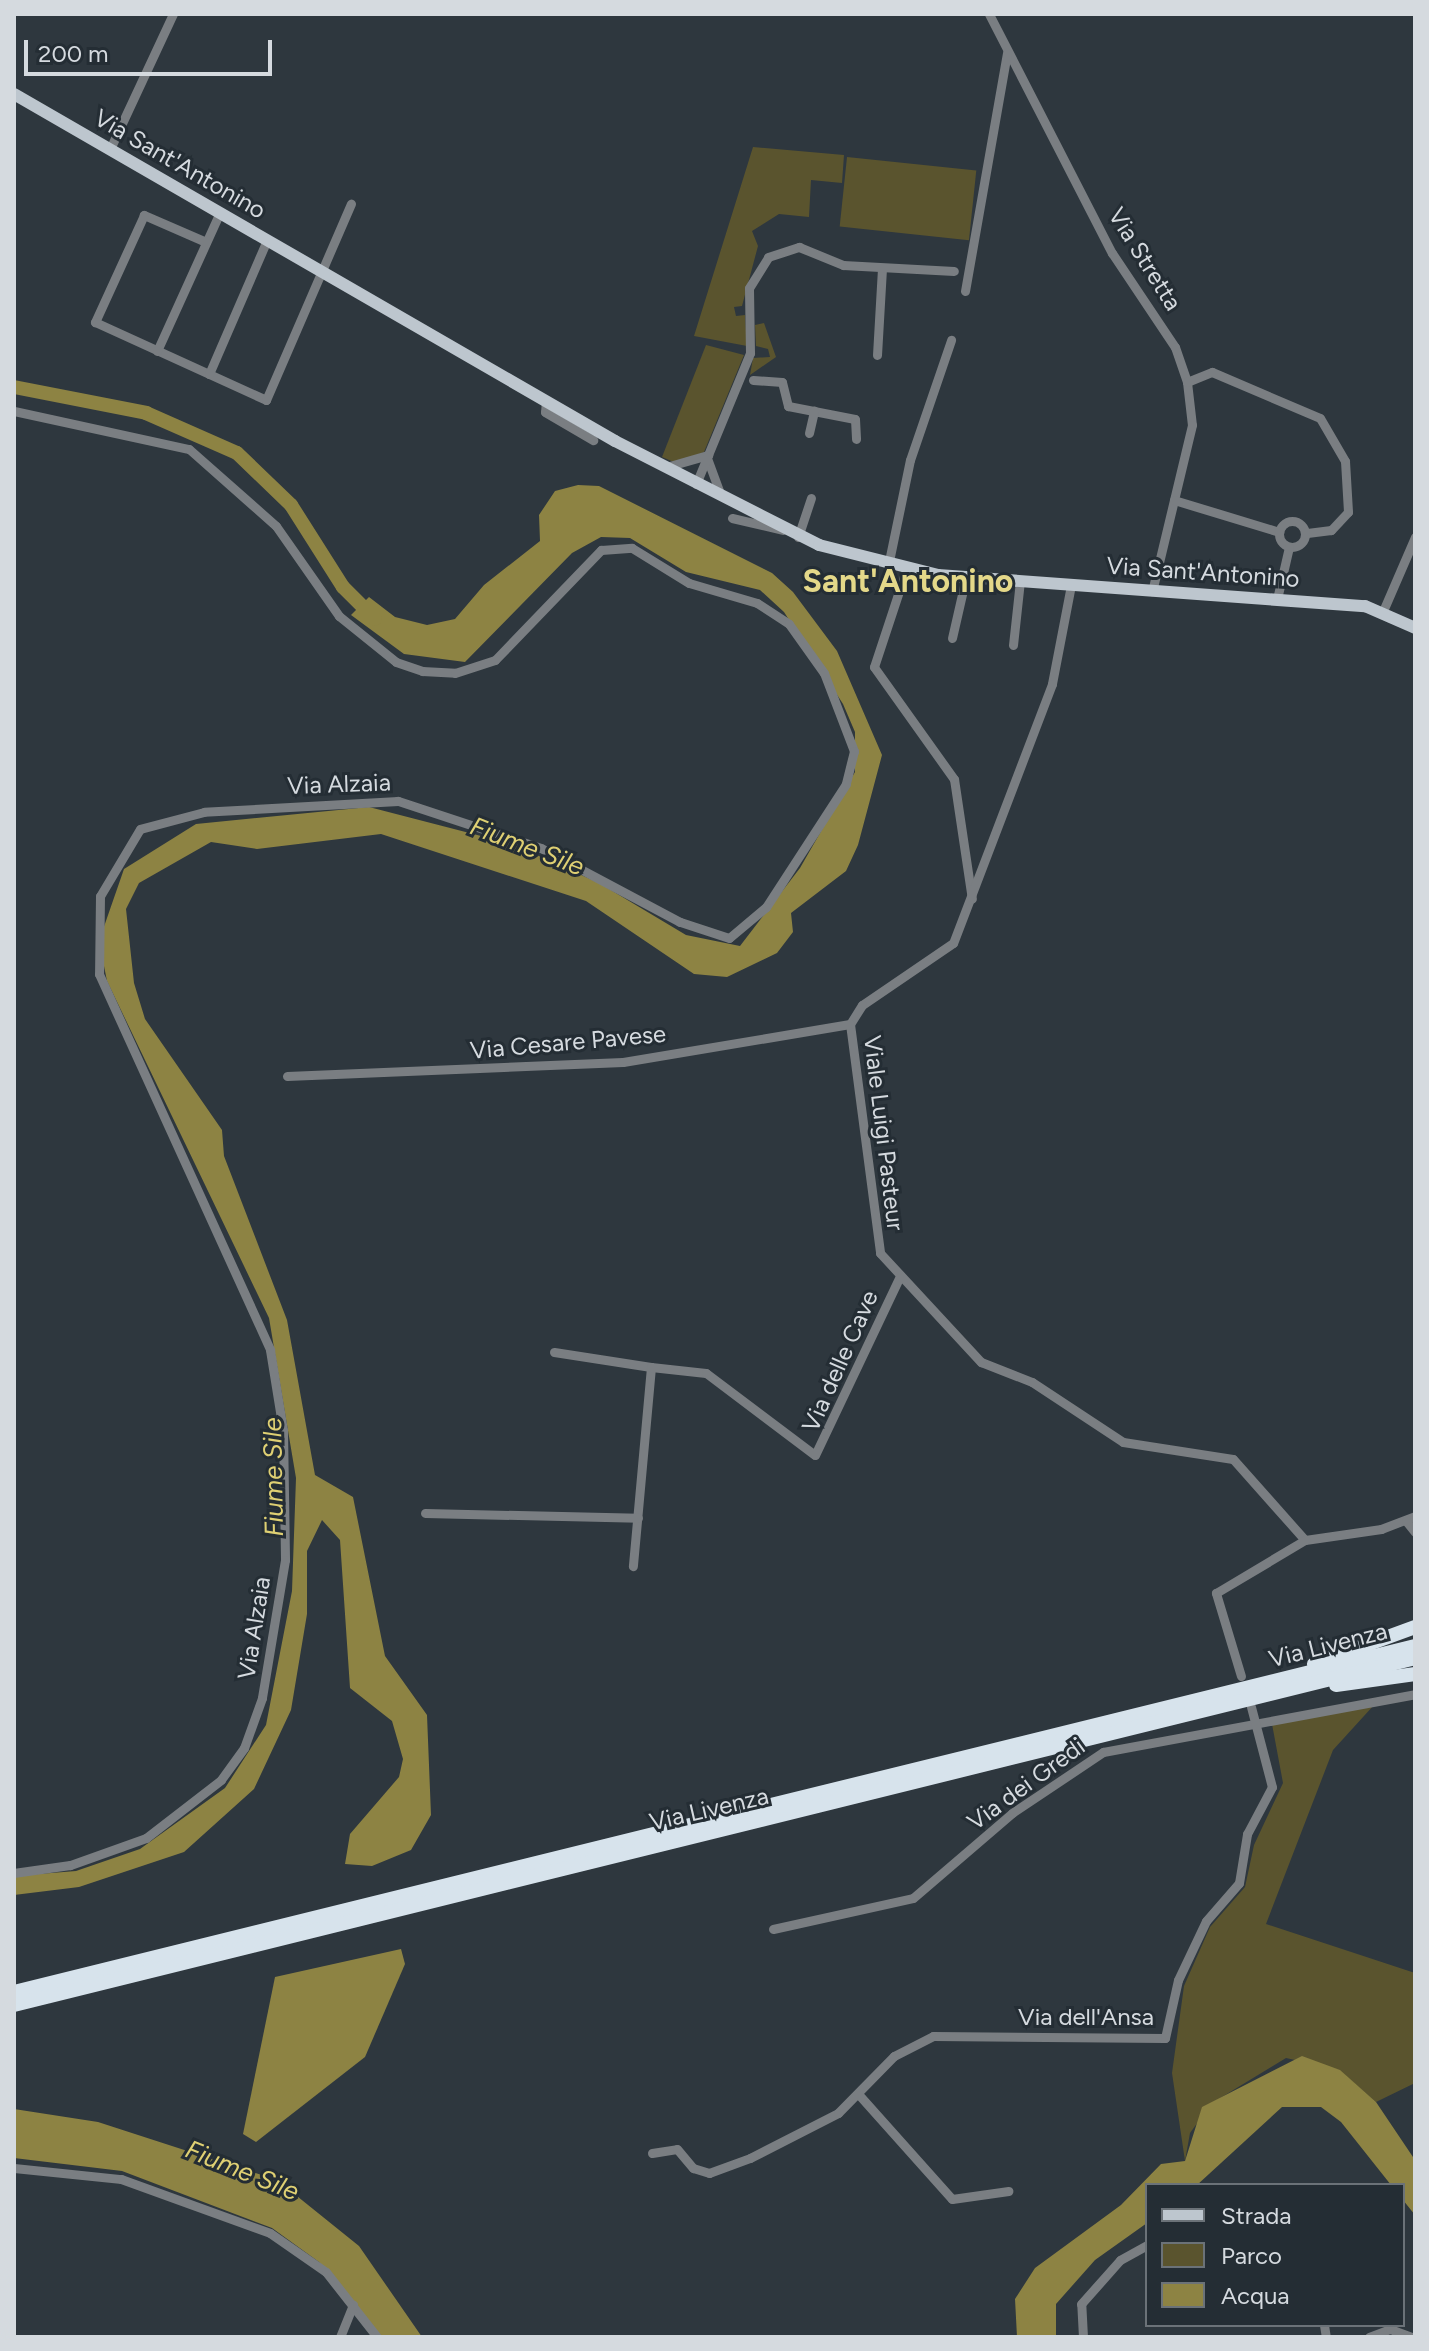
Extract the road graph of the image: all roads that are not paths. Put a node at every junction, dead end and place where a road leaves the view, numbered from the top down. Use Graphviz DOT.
graph roads {
  1 [pos="173,14"];
  2 [pos="989,14"];
  3 [pos="1007,53"];
  4 [pos="14,94"];
  5 [pos="110,149"];
  6 [pos="351,204"];
  7 [pos="220,212"];
  8 [pos="267,240"];
  9 [pos="206,242"];
  10 [pos="882,268"];
  11 [pos="954,271"];
  12 [pos="323,273"];
  13 [pos="965,291"];
  14 [pos="951,340"];
  15 [pos="157,351"];
  16 [pos="877,355"];
  17 [pos="209,374"];
  18 [pos="753,380"];
  19 [pos="1187,382"];
  20 [pos="546,401"];
  21 [pos="14,411"];
  22 [pos="814,411"];
  23 [pos="809,433"];
  24 [pos="856,439"];
  25 [pos="593,440"];
  26 [pos="707,456"];
  27 [pos="664,467"];
  28 [pos="696,484"];
  29 [pos="722,498"];
  30 [pos="811,498"];
  31 [pos="1174,500"];
  32 [pos="732,518"];
  33 [pos="783,530"];
  34 [pos="1279,532"];
  35 [pos="1305,533"];
  36 [pos="798,537"];
  37 [pos="1415,538"];
  38 [pos="1289,547"];
  39 [pos="888,566"];
  40 [pos="906,570"];
  41 [pos="966,577"];
  42 [pos="1020,581"];
  43 [pos="1071,585"];
  44 [pos="1152,591"];
  45 [pos="1277,599"];
  46 [pos="1383,611"];
  47 [pos="1415,628"];
  48 [pos="952,638"];
  49 [pos="1013,645"];
  50 [pos="972,899"];
  51 [pos="850,1024"];
  52 [pos="287,1076"];
  53 [pos="899,1278"];
  54 [pos="554,1352"];
  55 [pos="651,1367"];
  56 [pos="425,1513"];
  57 [pos="638,1518"];
  58 [pos="1411,1518"];
  59 [pos="1415,1532"];
  60 [pos="1305,1540"];
  61 [pos="633,1566"];
  62 [pos="1415,1627"];
  63 [pos="1415,1646"];
  64 [pos="1415,1658"];
  65 [pos="1415,1674"];
  66 [pos="1241,1676"];
  67 [pos="1280,1686"];
  68 [pos="1415,1694"];
  69 [pos="1251,1707"];
  70 [pos="1255,1720"];
  71 [pos="14,1873"];
  72 [pos="773,1929"];
  73 [pos="14,1992"];
  74 [pos="14,2005"];
  75 [pos="860,2096"];
  76 [pos="652,2153"];
  77 [pos="14,2168"];
  78 [pos="1008,2191"];
  79 [pos="1145,2246"];
  80 [pos="353,2305"];
  81 [pos="340,2337"];
  82 [pos="377,2337"];
  83 [pos="1083,2337"];
  84 [pos="1369,2337"];
  85 [pos="1412,2337"];
  1 -- 5 [label="street"];
  2 -- 3 [label="street, Via Stretta"];
  3 -- 13 [label="street"];
  3 -- 19 [label="street, Via Stretta"];
  4 -- 5 [label="main road, Via Sant'Antonino"];
  5 -- 7 [label="main road, Via Sant'Antonino"];
  6 -- 12 [label="street"];
  7 -- 8 [label="main road, Via Sant'Antonino"];
  7 -- 9 [label="street"];
  8 -- 12 [label="main road, Via Sant'Antonino"];
  8 -- 17 [label="street"];
  9 -- 15 [label="street"];
  9 -- 15 [label="street"];
  10 -- 11 [label="street"];
  10 -- 16 [label="street"];
  10 -- 26 [label="street"];
  12 -- 17 [label="street"];
  12 -- 20 [label="main road, Via Sant'Antonino"];
  14 -- 39 [label="street"];
  15 -- 17 [label="street"];
  18 -- 22 [label="street"];
  19 -- 31 [label="street, Via Stretta"];
  19 -- 35 [label="street"];
  20 -- 25 [label="street, Via Sant'Antonino"];
  20 -- 27 [label="main road, Via Sant'Antonino"];
  21 -- 71 [label="street, Via Alzaia"];
  22 -- 23 [label="street"];
  22 -- 24 [label="street"];
  26 -- 27 [label="street"];
  26 -- 28 [label="street"];
  26 -- 29 [label="street"];
  27 -- 28 [label="main road, Via Sant'Antonino"];
  28 -- 29 [label="main road, Via Sant'Antonino"];
  29 -- 33 [label="main road, Via Sant'Antonino"];
  30 -- 36 [label="street"];
  31 -- 34 [label="street"];
  31 -- 44 [label="street, Via Stretta"];
  32 -- 33 [label="street, Via Sant'Antonino"];
  33 -- 36 [label="main road, Via Sant'Antonino"];
  34 -- 35 [label="street"];
  34 -- 38 [label="street"];
  35 -- 38 [label="street"];
  36 -- 39 [label="main road, Via Sant'Antonino"];
  37 -- 46 [label="street"];
  38 -- 45 [label="street"];
  39 -- 40 [label="main road, Via Sant'Antonino"];
  40 -- 41 [label="main road, Via Sant'Antonino"];
  40 -- 50 [label="street"];
  41 -- 42 [label="main road, Via Sant'Antonino"];
  41 -- 48 [label="street"];
  42 -- 43 [label="main road, Via Sant'Antonino"];
  42 -- 49 [label="street"];
  43 -- 44 [label="main road, Via Sant'Antonino"];
  43 -- 50 [label="street, Viale Luigi Pasteur"];
  44 -- 45 [label="main road, Via Sant'Antonino"];
  45 -- 46 [label="main road, Via Sant'Antonino"];
  46 -- 47 [label="main road, Via Sant'Antonino"];
  50 -- 51 [label="street, Viale Luigi Pasteur"];
  51 -- 52 [label="street, Via Cesare Pavese"];
  51 -- 53 [label="street, Viale Luigi Pasteur"];
  53 -- 55 [label="street, Via delle Cave"];
  53 -- 60 [label="street, Viale Luigi Pasteur"];
  54 -- 55 [label="street, Via delle Cave"];
  55 -- 57 [label="street"];
  56 -- 57 [label="street"];
  57 -- 61 [label="street"];
  58 -- 59 [label="street"];
  58 -- 60 [label="street"];
  60 -- 66 [label="street"];
  62 -- 67 [label="highway"];
  63 -- 67 [label="highway, Via Livenza"];
  64 -- 67 [label="highway, Via Livenza"];
  65 -- 67 [label="highway"];
  67 -- 73 [label="highway, Via Livenza"];
  67 -- 74 [label="highway, Via Livenza"];
  68 -- 70 [label="street, Via dei Gredi"];
  69 -- 70 [label="street, Via dell'Ansa"];
  70 -- 72 [label="street, Via dei Gredi"];
  70 -- 75 [label="street, Via dell'Ansa"];
  75 -- 76 [label="street, Via dell'Ansa"];
  75 -- 78 [label="street"];
  77 -- 80 [label="street"];
  79 -- 83 [label="street"];
  80 -- 81 [label="street"];
  80 -- 82 [label="street"];
  84 -- 85 [label="street"];
}
